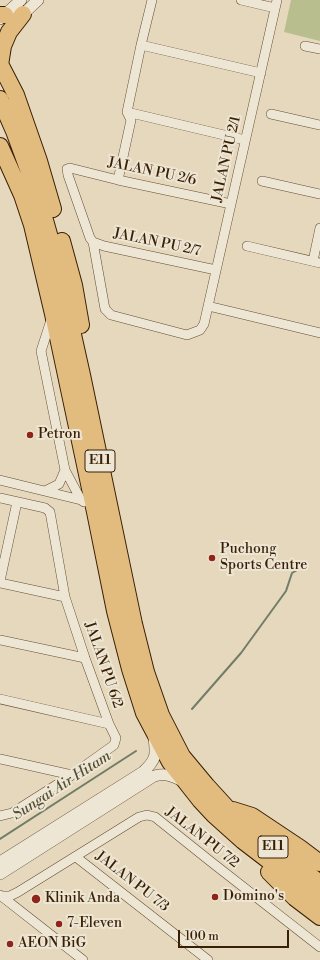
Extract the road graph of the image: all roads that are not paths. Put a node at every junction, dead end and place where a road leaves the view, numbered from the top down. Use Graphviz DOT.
graph roads {
  1 [pos="38,0"];
  2 [pos="152,0"];
  3 [pos="241,0"];
  4 [pos="276,4"];
  5 [pos="22,7"];
  6 [pos="2,16"];
  7 [pos="0,35"];
  8 [pos="141,45"];
  9 [pos="305,46"];
  10 [pos="320,49"];
  11 [pos="0,64"];
  12 [pos="261,72"];
  13 [pos="0,99"];
  14 [pos="127,112"];
  15 [pos="271,114"];
  16 [pos="320,125"];
  17 [pos="245,140"];
  18 [pos="0,146"];
  19 [pos="0,163"];
  20 [pos="118,180"];
  21 [pos="262,181"];
  22 [pos="18,189"];
  23 [pos="320,194"];
  24 [pos="231,204"];
  25 [pos="320,228"];
  26 [pos="93,242"];
  27 [pos="246,246"];
  28 [pos="316,262"];
  29 [pos="216,270"];
  30 [pos="208,306"];
  31 [pos="53,314"];
  32 [pos="320,333"];
  33 [pos="82,375"];
  34 [pos="65,470"];
  35 [pos="0,480"];
  36 [pos="45,491"];
  37 [pos="0,498"];
  38 [pos="82,500"];
  39 [pos="17,502"];
  40 [pos="95,512"];
  41 [pos="0,582"];
  42 [pos="65,597"];
  43 [pos="0,640"];
  44 [pos="85,658"];
  45 [pos="0,700"];
  46 [pos="109,724"];
  47 [pos="152,728"];
  48 [pos="0,759"];
  49 [pos="72,774"];
  50 [pos="187,783"];
  51 [pos="228,809"];
  52 [pos="0,816"];
  53 [pos="243,841"];
  54 [pos="76,857"];
  55 [pos="0,862"];
  56 [pos="320,863"];
  57 [pos="0,874"];
  58 [pos="320,883"];
  59 [pos="18,892"];
  60 [pos="0,896"];
  61 [pos="320,900"];
  62 [pos="15,907"];
  63 [pos="320,917"];
  64 [pos="320,947"];
  65 [pos="83,960"];
  66 [pos="208,960"];
  1 -- 5 [label="street"];
  2 -- 8 [label="street"];
  3 -- 4 [label="street"];
  4 -- 12 [label="street, JALAN PU 2/1"];
  5 -- 6 [label="street"];
  5 -- 7 [label="street"];
  5 -- 11 [label="highway"];
  8 -- 12 [label="street"];
  8 -- 14 [label="street"];
  9 -- 10 [label="street"];
  11 -- 33 [label="highway"];
  12 -- 17 [label="street, JALAN PU 2/1"];
  13 -- 33 [label="highway, E11"];
  14 -- 17 [label="street"];
  14 -- 20 [label="street"];
  15 -- 16 [label="street"];
  17 -- 24 [label="street, JALAN PU 2/1"];
  18 -- 22 [label="highway, E11"];
  19 -- 22 [label="highway"];
  20 -- 24 [label="street, JALAN PU 2/6"];
  20 -- 26 [label="street, JALAN PU 2/6"];
  21 -- 23 [label="street"];
  22 -- 31 [label="highway, E11"];
  24 -- 29 [label="street, JALAN PU 2/1"];
  25 -- 28 [label="street"];
  26 -- 29 [label="street, JALAN PU 2/7"];
  26 -- 30 [label="street, JALAN PU 2/1"];
  27 -- 28 [label="street"];
  29 -- 30 [label="street, JALAN PU 2/1"];
  30 -- 32 [label="street"];
  31 -- 34 [label="street"];
  31 -- 40 [label="highway, E11"];
  33 -- 51 [label="highway, E11"];
  34 -- 36 [label="street"];
  34 -- 38 [label="street"];
  35 -- 36 [label="street"];
  36 -- 38 [label="street"];
  37 -- 39 [label="street, JALAN PU 6/2"];
  38 -- 40 [label="street"];
  39 -- 41 [label="street"];
  39 -- 42 [label="street, JALAN PU 6/2"];
  40 -- 47 [label="highway, E11"];
  41 -- 42 [label="street"];
  42 -- 44 [label="street, JALAN PU 6/2"];
  43 -- 44 [label="street"];
  44 -- 46 [label="street, JALAN PU 6/2"];
  45 -- 46 [label="street"];
  46 -- 49 [label="street, JALAN PU 6/2"];
  47 -- 50 [label="highway, E11"];
  47 -- 55 [label="street"];
  48 -- 49 [label="street"];
  49 -- 52 [label="street, JALAN PU 6/2"];
  50 -- 53 [label="highway, E11"];
  50 -- 57 [label="street"];
  51 -- 56 [label="highway"];
  51 -- 58 [label="highway, E11"];
  53 -- 61 [label="highway, E11"];
  53 -- 63 [label="highway"];
  54 -- 59 [label="street, JALAN PU 7/2"];
  54 -- 64 [label="street, JALAN PU 7/2"];
  54 -- 66 [label="street, JALAN PU 7/3"];
  59 -- 60 [label="street, JALAN PU 7/2"];
  59 -- 62 [label="street"];
  60 -- 62 [label="street"];
  62 -- 65 [label="street"];
}
